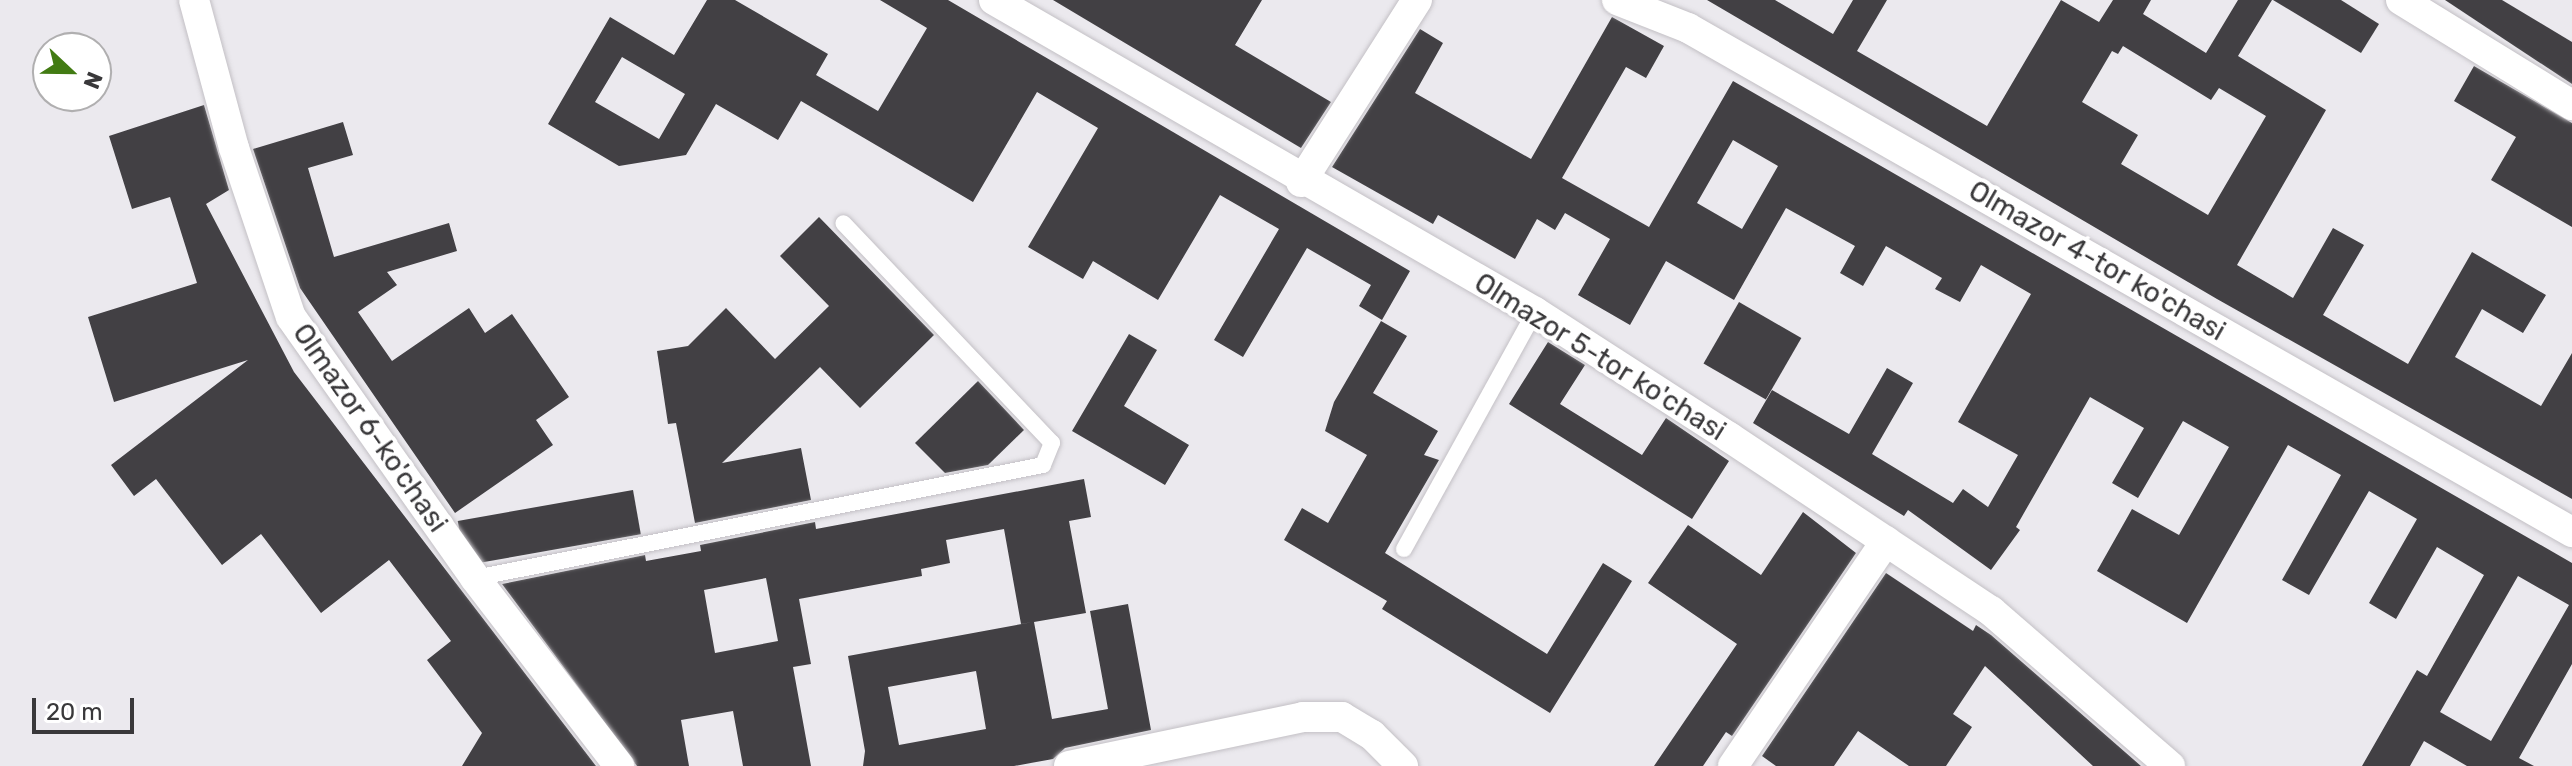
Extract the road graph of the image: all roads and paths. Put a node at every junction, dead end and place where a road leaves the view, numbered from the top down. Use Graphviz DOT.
graph roads {
  1 [pos="194,0"];
  2 [pos="994,0"];
  3 [pos="1417,0"];
  4 [pos="1617,0"];
  5 [pos="2401,0"];
  6 [pos="2572,105"];
  7 [pos="1301,182"];
  8 [pos="843,223"];
  9 [pos="1535,312"];
  10 [pos="2572,532"];
  11 [pos="1886,541"];
  12 [pos="1404,549"];
  13 [pos="475,578"];
  14 [pos="619,766"];
  15 [pos="1069,766"];
  16 [pos="1403,766"];
  17 [pos="1733,766"];
  18 [pos="2170,766"];
  1 -- 13 [label="street, Olmazor 6-ko'chasi"];
  2 -- 7 [label="street, Olmazor 5-tor ko'chasi"];
  3 -- 7 [label="street"];
  4 -- 10 [label="street, Olmazor 4-tor ko'chasi"];
  5 -- 6 [label="street"];
  7 -- 9 [label="street, Olmazor 5-tor ko'chasi"];
  8 -- 13 [label="lane"];
  9 -- 11 [label="street, Olmazor 5-tor ko'chasi"];
  9 -- 12 [label="lane"];
  11 -- 17 [label="street"];
  11 -- 18 [label="street, Olmazor 5-tor ko'chasi"];
  13 -- 14 [label="street, Olmazor 6-ko'chasi"];
  15 -- 16 [label="street"];
}
